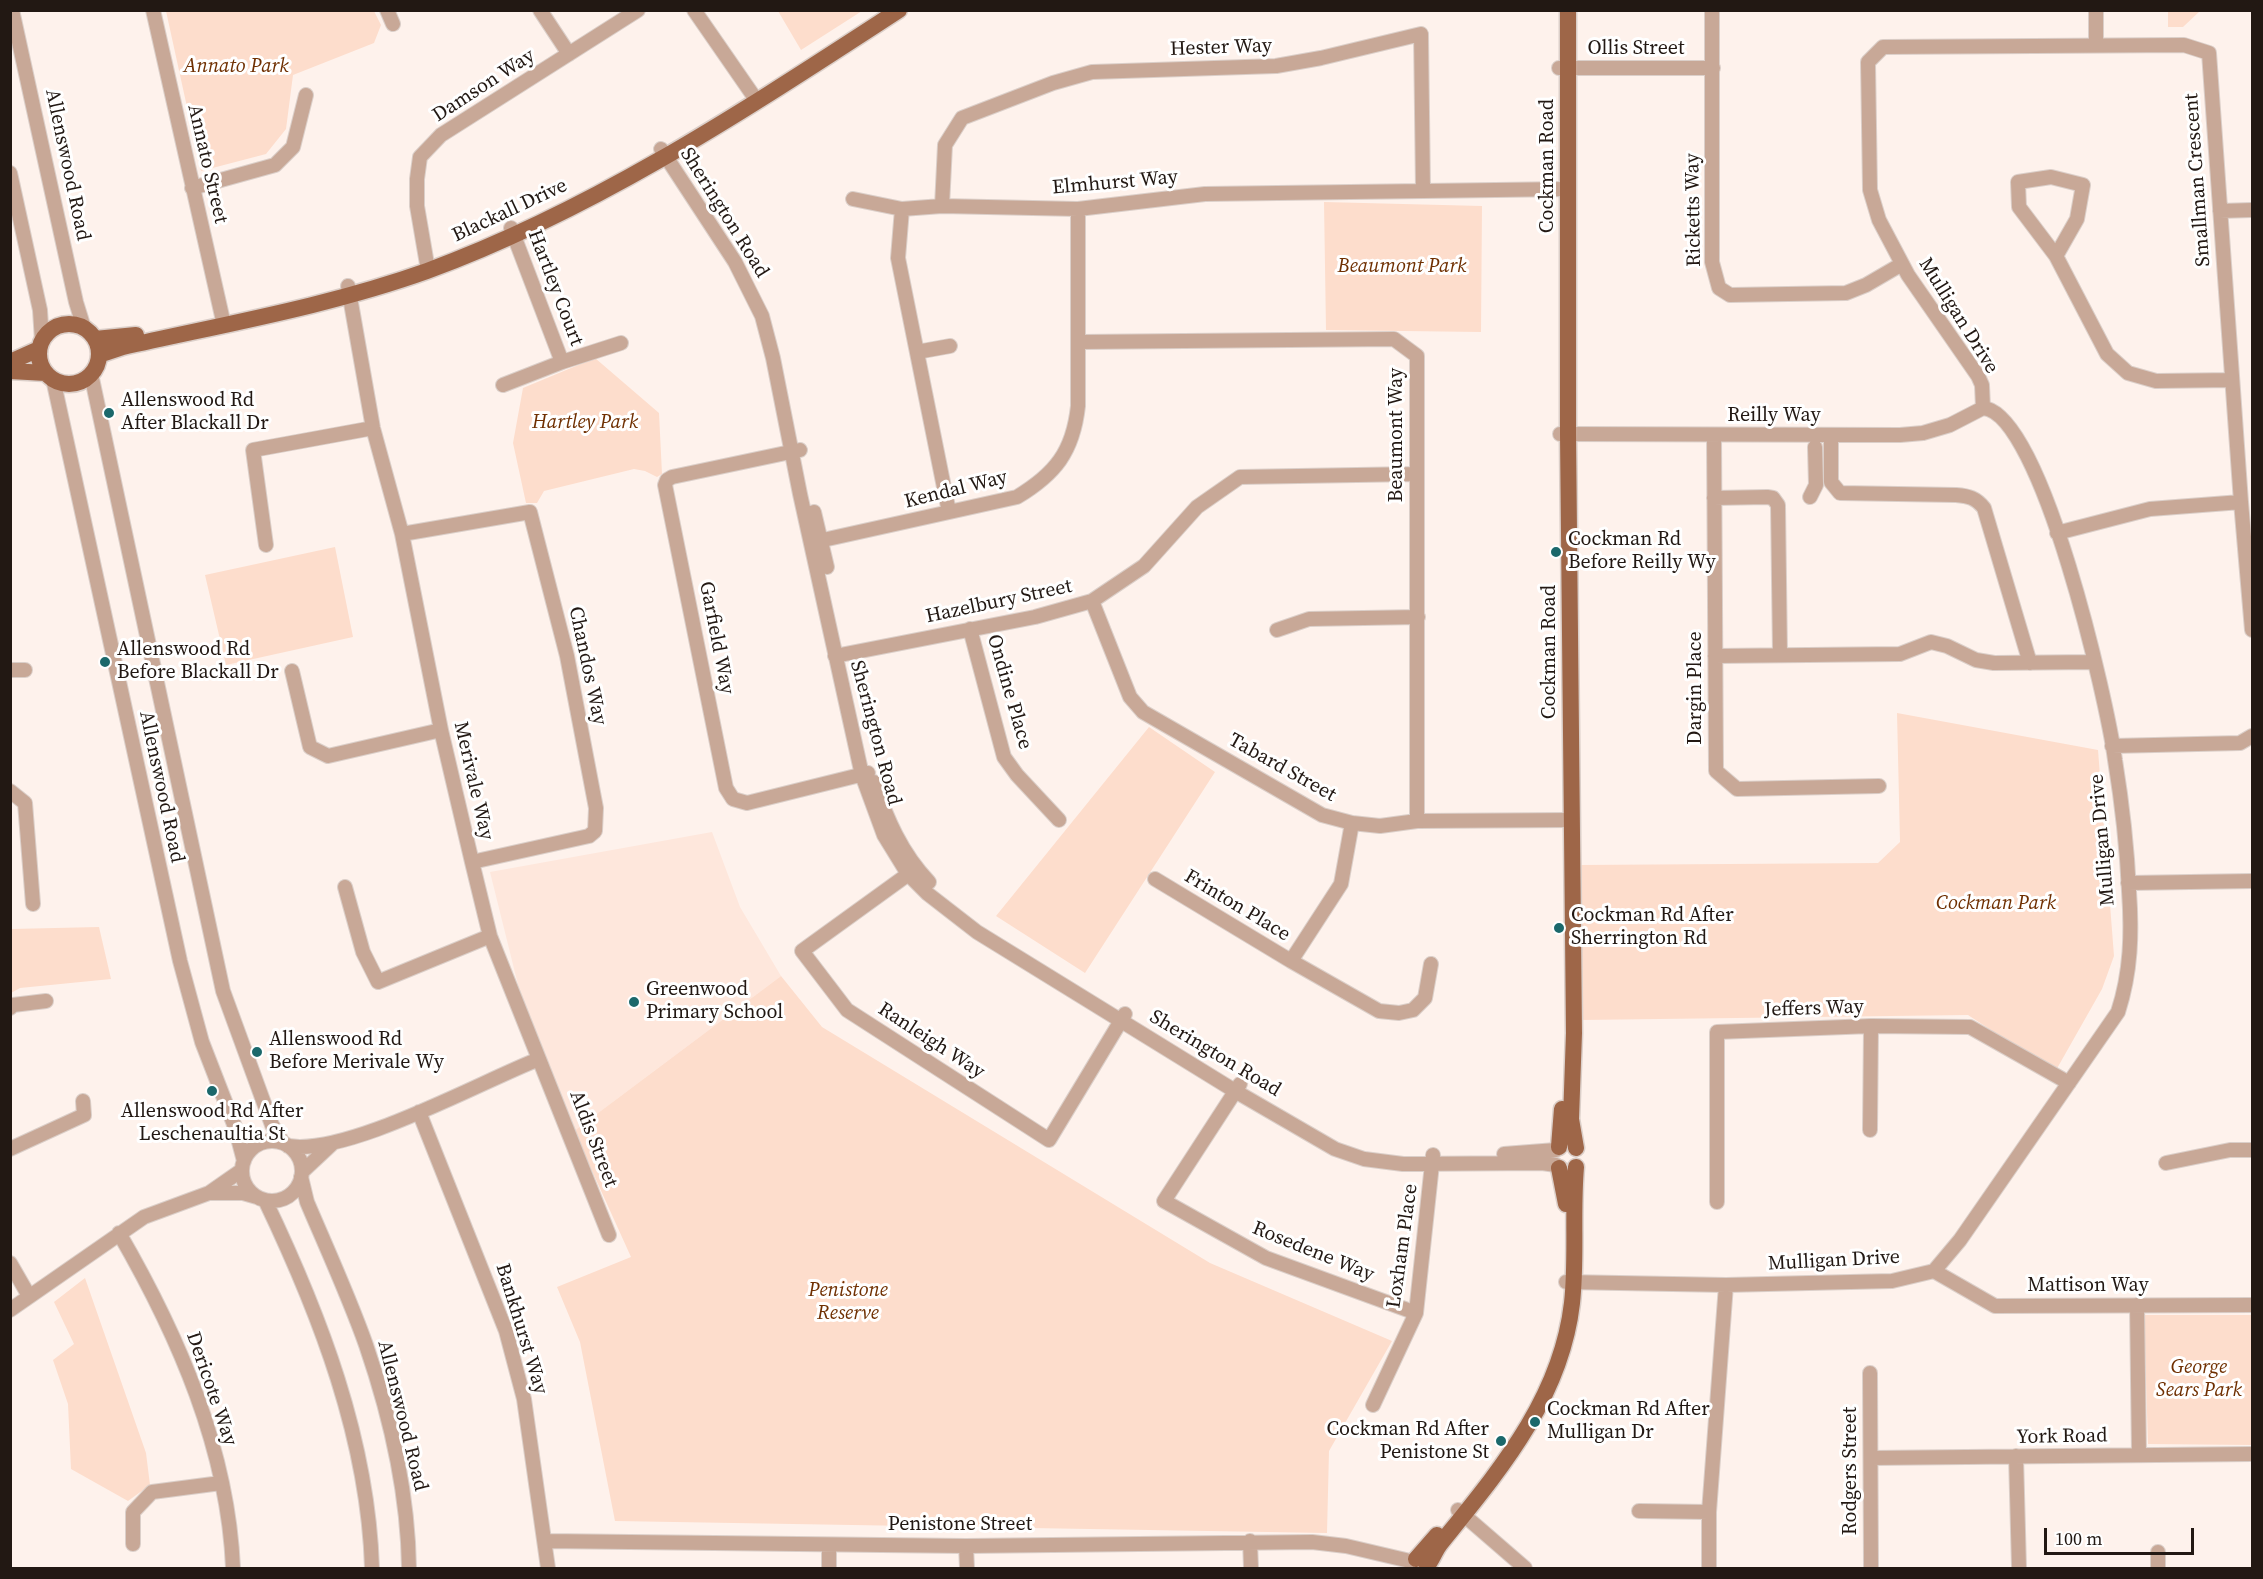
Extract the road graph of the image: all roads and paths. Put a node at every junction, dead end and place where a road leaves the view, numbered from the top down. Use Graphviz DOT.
graph roads {
  1 [pos="153,10"];
  2 [pos="387,10"];
  3 [pos="540,10"];
  4 [pos="638,10"];
  5 [pos="694,10"];
  6 [pos="883,10"];
  7 [pos="899,10"];
  8 [pos="1558,10"];
  9 [pos="1568,10"];
  10 [pos="1712,10"];
  11 [pos="2096,10"];
  12 [pos="12,16"];
  13 [pos="393,24"];
  14 [pos="2096,45"];
  15 [pos="1883,46"];
  16 [pos="569,54"];
  17 [pos="1564,68"];
  18 [pos="1713,68"];
  19 [pos="306,95"];
  20 [pos="754,98"];
  21 [pos="667,150"];
  22 [pos="10,174"];
  23 [pos="192,188"];
  24 [pos="1564,189"];
  25 [pos="1423,191"];
  26 [pos="854,199"];
  27 [pos="942,206"];
  28 [pos="902,209"];
  29 [pos="1078,210"];
  30 [pos="2220,210"];
  31 [pos="2253,210"];
  32 [pos="513,232"];
  33 [pos="2056,256"];
  34 [pos="1902,264"];
  35 [pos="427,266"];
  36 [pos="349,290"];
  37 [pos="223,321"];
  38 [pos="93,340"];
  39 [pos="1079,342"];
  40 [pos="621,343"];
  41 [pos="40,345"];
  42 [pos="950,346"];
  43 [pos="917,352"];
  44 [pos="10,362"];
  45 [pos="562,362"];
  46 [pos="10,371"];
  47 [pos="91,374"];
  48 [pos="49,376"];
  49 [pos="2232,380"];
  50 [pos="503,385"];
  51 [pos="1983,408"];
  52 [pos="373,428"];
  53 [pos="1564,434"];
  54 [pos="1714,435"];
  55 [pos="1831,435"];
  56 [pos="1815,447"];
  57 [pos="796,451"];
  58 [pos="1415,474"];
  59 [pos="1810,497"];
  60 [pos="1714,498"];
  61 [pos="2241,502"];
  62 [pos="949,512"];
  63 [pos="2057,533"];
  64 [pos="402,534"];
  65 [pos="816,541"];
  66 [pos="266,545"];
  67 [pos="1092,601"];
  68 [pos="1418,617"];
  69 [pos="970,629"];
  70 [pos="1277,630"];
  71 [pos="2253,630"];
  72 [pos="839,655"];
  73 [pos="1780,655"];
  74 [pos="1715,656"];
  75 [pos="2093,662"];
  76 [pos="2030,663"];
  77 [pos="292,671"];
  78 [pos="441,730"];
  79 [pos="2253,736"];
  80 [pos="2112,746"];
  81 [pos="866,774"];
  82 [pos="1879,786"];
  83 [pos="10,791"];
  84 [pos="1059,820"];
  85 [pos="1567,820"];
  86 [pos="1417,821"];
  87 [pos="1352,823"];
  88 [pos="472,862"];
  89 [pos="912,872"];
  90 [pos="1155,879"];
  91 [pos="2253,881"];
  92 [pos="345,886"];
  93 [pos="2129,887"];
  94 [pos="2253,889"];
  95 [pos="33,904"];
  96 [pos="490,936"];
  97 [pos="1291,961"];
  98 [pos="1431,964"];
  99 [pos="46,1000"];
  100 [pos="10,1008"];
  101 [pos="1124,1016"];
  102 [pos="1871,1026"];
  103 [pos="539,1059"];
  104 [pos="2069,1083"];
  105 [pos="1237,1087"];
  106 [pos="84,1101"];
  107 [pos="419,1112"];
  108 [pos="1870,1130"];
  109 [pos="333,1143"];
  110 [pos="286,1144"];
  111 [pos="1576,1148"];
  112 [pos="10,1149"];
  113 [pos="2253,1150"];
  114 [pos="1558,1158"];
  115 [pos="1433,1160"];
  116 [pos="2166,1163"];
  117 [pos="243,1166"];
  118 [pos="1576,1167"];
  119 [pos="302,1175"];
  120 [pos="209,1193"];
  121 [pos="262,1198"];
  122 [pos="1717,1202"];
  123 [pos="119,1233"];
  124 [pos="609,1235"];
  125 [pos="10,1263"];
  126 [pos="1934,1271"];
  127 [pos="1570,1283"];
  128 [pos="1726,1285"];
  129 [pos="28,1296"];
  130 [pos="2137,1305"];
  131 [pos="2253,1305"];
  132 [pos="10,1310"];
  133 [pos="1416,1313"];
  134 [pos="1870,1373"];
  135 [pos="1373,1405"];
  136 [pos="2253,1454"];
  137 [pos="2139,1455"];
  138 [pos="2016,1456"];
  139 [pos="1871,1458"];
  140 [pos="221,1484"];
  141 [pos="1640,1511"];
  142 [pos="1709,1512"];
  143 [pos="1461,1513"];
  144 [pos="546,1541"];
  145 [pos="1250,1541"];
  146 [pos="133,1544"];
  147 [pos="828,1545"];
  148 [pos="966,1546"];
  149 [pos="2158,1552"];
  150 [pos="1374,1554"];
  151 [pos="1417,1565"];
  152 [pos="233,1569"];
  153 [pos="372,1569"];
  154 [pos="409,1569"];
  155 [pos="548,1569"];
  156 [pos="829,1569"];
  157 [pos="967,1569"];
  158 [pos="1251,1569"];
  159 [pos="1394,1569"];
  160 [pos="1525,1569"];
  161 [pos="1709,1569"];
  162 [pos="1871,1569"];
  163 [pos="2019,1569"];
  164 [pos="2158,1569"];
  1 -- 23 [label="street, Annato Street"];
  2 -- 13 [label="street"];
  3 -- 16 [label="street"];
  4 -- 16 [label="street, Damson Way"];
  5 -- 20 [label="street"];
  6 -- 20 [label="main road, Blackall Drive"];
  7 -- 20 [label="main road, Blackall Drive"];
  8 -- 17 [label="main road, Cockman Road"];
  9 -- 17 [label="main road, Cockman Road"];
  10 -- 18 [label="street, Ricketts Way"];
  11 -- 14 [label="street"];
  12 -- 38 [label="street, Allenswood Road"];
  14 -- 15 [label="street, Smallman Crescent"];
  14 -- 30 [label="street, Smallman Crescent"];
  15 -- 34 [label="street, Mulligan Drive"];
  16 -- 35 [label="street, Damson Way"];
  17 -- 18 [label="street, Ollis Street"];
  17 -- 24 [label="main road, Cockman Road"];
  18 -- 34 [label="street, Ricketts Way"];
  19 -- 23 [label="street"];
  20 -- 21 [label="main road, Blackall Drive"];
  21 -- 32 [label="main road, Blackall Drive"];
  21 -- 57 [label="street, Sherington Road"];
  22 -- 41 [label="street"];
  23 -- 37 [label="street, Annato Street"];
  24 -- 25 [label="street, Elmhurst Way"];
  24 -- 53 [label="main road, Cockman Road"];
  25 -- 27 [label="street, Hester Way"];
  25 -- 29 [label="street, Elmhurst Way"];
  26 -- 28 [label="street"];
  27 -- 28 [label="street, Elmhurst Way"];
  27 -- 29 [label="street, Elmhurst Way"];
  28 -- 43 [label="street"];
  29 -- 39 [label="street, Kendal Way"];
  30 -- 31 [label="street"];
  30 -- 49 [label="street, Smallman Crescent"];
  32 -- 35 [label="main road, Blackall Drive"];
  32 -- 45 [label="street, Hartley Court"];
  33 -- 33 [label="street"];
  33 -- 49 [label="street"];
  34 -- 51 [label="street, Mulligan Drive"];
  35 -- 36 [label="main road, Blackall Drive"];
  36 -- 37 [label="main road, Blackall Drive"];
  36 -- 52 [label="street, Merivale Way"];
  37 -- 38 [label="main road, Blackall Drive"];
  38 -- 41 [label="main road"];
  38 -- 47 [label="main road"];
  39 -- 58 [label="street, Beaumont Way"];
  39 -- 62 [label="street, Kendal Way"];
  40 -- 45 [label="street, Hartley Court"];
  41 -- 44 [label="main road"];
  41 -- 48 [label="main road"];
  42 -- 43 [label="street"];
  43 -- 62 [label="street"];
  45 -- 50 [label="street, Hartley Court"];
  46 -- 48 [label="main road"];
  47 -- 48 [label="main road"];
  47 -- 110 [label="street, Allenswood Road"];
  48 -- 117 [label="street, Allenswood Road"];
  49 -- 61 [label="street, Smallman Crescent"];
  51 -- 55 [label="street, Reilly Way"];
  51 -- 63 [label="street, Mulligan Drive"];
  52 -- 64 [label="street, Merivale Way"];
  52 -- 66 [label="street"];
  53 -- 54 [label="street, Reilly Way"];
  53 -- 85 [label="main road, Cockman Road"];
  54 -- 55 [label="street, Reilly Way"];
  54 -- 60 [label="street, Dargin Place"];
  55 -- 76 [label="street"];
  56 -- 59 [label="street"];
  57 -- 65 [label="street, Sherington Road"];
  57 -- 81 [label="street, Garfield Way"];
  58 -- 67 [label="street, Hazelbury Street"];
  58 -- 68 [label="street, Beaumont Way"];
  60 -- 73 [label="street"];
  60 -- 74 [label="street, Dargin Place"];
  61 -- 63 [label="street"];
  61 -- 71 [label="street, Smallman Crescent"];
  62 -- 65 [label="street, Kendal Way"];
  63 -- 75 [label="street, Mulligan Drive"];
  64 -- 78 [label="street, Merivale Way"];
  64 -- 88 [label="street, Chandos Way"];
  65 -- 72 [label="street, Sherington Road"];
  67 -- 69 [label="street, Hazelbury Street"];
  67 -- 87 [label="street, Tabard Street"];
  68 -- 70 [label="street"];
  68 -- 86 [label="street, Beaumont Way"];
  69 -- 72 [label="street, Hazelbury Street"];
  69 -- 84 [label="street, Ondine Place"];
  72 -- 81 [label="street, Sherington Road"];
  73 -- 74 [label="street"];
  73 -- 76 [label="street"];
  74 -- 82 [label="street, Dargin Place"];
  75 -- 76 [label="street"];
  75 -- 80 [label="street, Mulligan Drive"];
  77 -- 78 [label="street"];
  78 -- 88 [label="street, Merivale Way"];
  79 -- 80 [label="street"];
  80 -- 93 [label="street, Mulligan Drive"];
  81 -- 89 [label="street, Sherington Road"];
  83 -- 95 [label="street"];
  85 -- 86 [label="street, Tabard Street"];
  85 -- 111 [label="main road, Cockman Road"];
  85 -- 114 [label="main road, Cockman Road"];
  86 -- 87 [label="street, Tabard Street"];
  87 -- 97 [label="street, Frinton Place"];
  88 -- 96 [label="street, Merivale Way"];
  89 -- 101 [label="street, Sherington Road"];
  89 -- 101 [label="street, Ranleigh Way"];
  90 -- 97 [label="street, Frinton Place"];
  91 -- 93 [label="street"];
  92 -- 96 [label="street"];
  93 -- 94 [label="street"];
  93 -- 104 [label="street, Mulligan Drive"];
  96 -- 103 [label="street, Merivale Way"];
  97 -- 98 [label="street"];
  99 -- 100 [label="street"];
  101 -- 105 [label="street, Sherington Road"];
  102 -- 104 [label="street, Jeffers Way"];
  102 -- 108 [label="street"];
  102 -- 122 [label="street, Jeffers Way"];
  103 -- 107 [label="street"];
  103 -- 124 [label="street, Aldis Street"];
  104 -- 126 [label="street, Mulligan Drive"];
  105 -- 115 [label="street, Sherington Road"];
  105 -- 133 [label="street, Rosedene Way"];
  106 -- 112 [label="street"];
  107 -- 109 [label="street"];
  107 -- 144 [label="street, Bankhurst Way"];
  109 -- 110 [label="street"];
  109 -- 119 [label="street"];
  110 -- 117 [label="street"];
  110 -- 119 [label="street"];
  111 -- 114 [label="main road"];
  111 -- 118 [label="main road"];
  113 -- 116 [label="street"];
  114 -- 115 [label="street, Sherington Road"];
  114 -- 118 [label="main road"];
  114 -- 127 [label="main road, Cockman Road"];
  115 -- 133 [label="street, Loxham Place"];
  117 -- 120 [label="street"];
  117 -- 121 [label="street"];
  118 -- 127 [label="main road, Cockman Road"];
  119 -- 121 [label="street"];
  119 -- 154 [label="street, Allenswood Road"];
  120 -- 121 [label="street"];
  120 -- 123 [label="street"];
  121 -- 153 [label="street"];
  123 -- 129 [label="street"];
  123 -- 140 [label="street, Dericote Way"];
  125 -- 129 [label="street"];
  126 -- 128 [label="street, Mulligan Drive"];
  126 -- 130 [label="street, Mattison Way"];
  127 -- 128 [label="street, Mulligan Drive"];
  127 -- 143 [label="main road, Cockman Road"];
  128 -- 142 [label="street"];
  129 -- 132 [label="street"];
  130 -- 131 [label="street, Mattison Way"];
  130 -- 137 [label="street"];
  133 -- 135 [label="street, Loxham Place"];
  134 -- 139 [label="street, Rodgers Street"];
  136 -- 137 [label="street, York Road"];
  137 -- 138 [label="street, York Road"];
  138 -- 139 [label="street, York Road"];
  138 -- 163 [label="street"];
  139 -- 162 [label="street, Rodgers Street"];
  140 -- 146 [label="street"];
  140 -- 152 [label="street, Dericote Way"];
  141 -- 142 [label="street"];
  142 -- 161 [label="street"];
  143 -- 151 [label="main road, Cockman Road"];
  143 -- 160 [label="street"];
  144 -- 147 [label="street, Penistone Street"];
  144 -- 155 [label="street, Bankhurst Way"];
  145 -- 148 [label="street, Penistone Street"];
  145 -- 150 [label="street, Penistone Street"];
  145 -- 158 [label="street"];
  147 -- 148 [label="street, Penistone Street"];
  147 -- 156 [label="street"];
  148 -- 157 [label="street"];
  149 -- 164 [label="street"];
  150 -- 151 [label="street, Penistone Street"];
  150 -- 159 [label="street, Penistone Street"];
}
